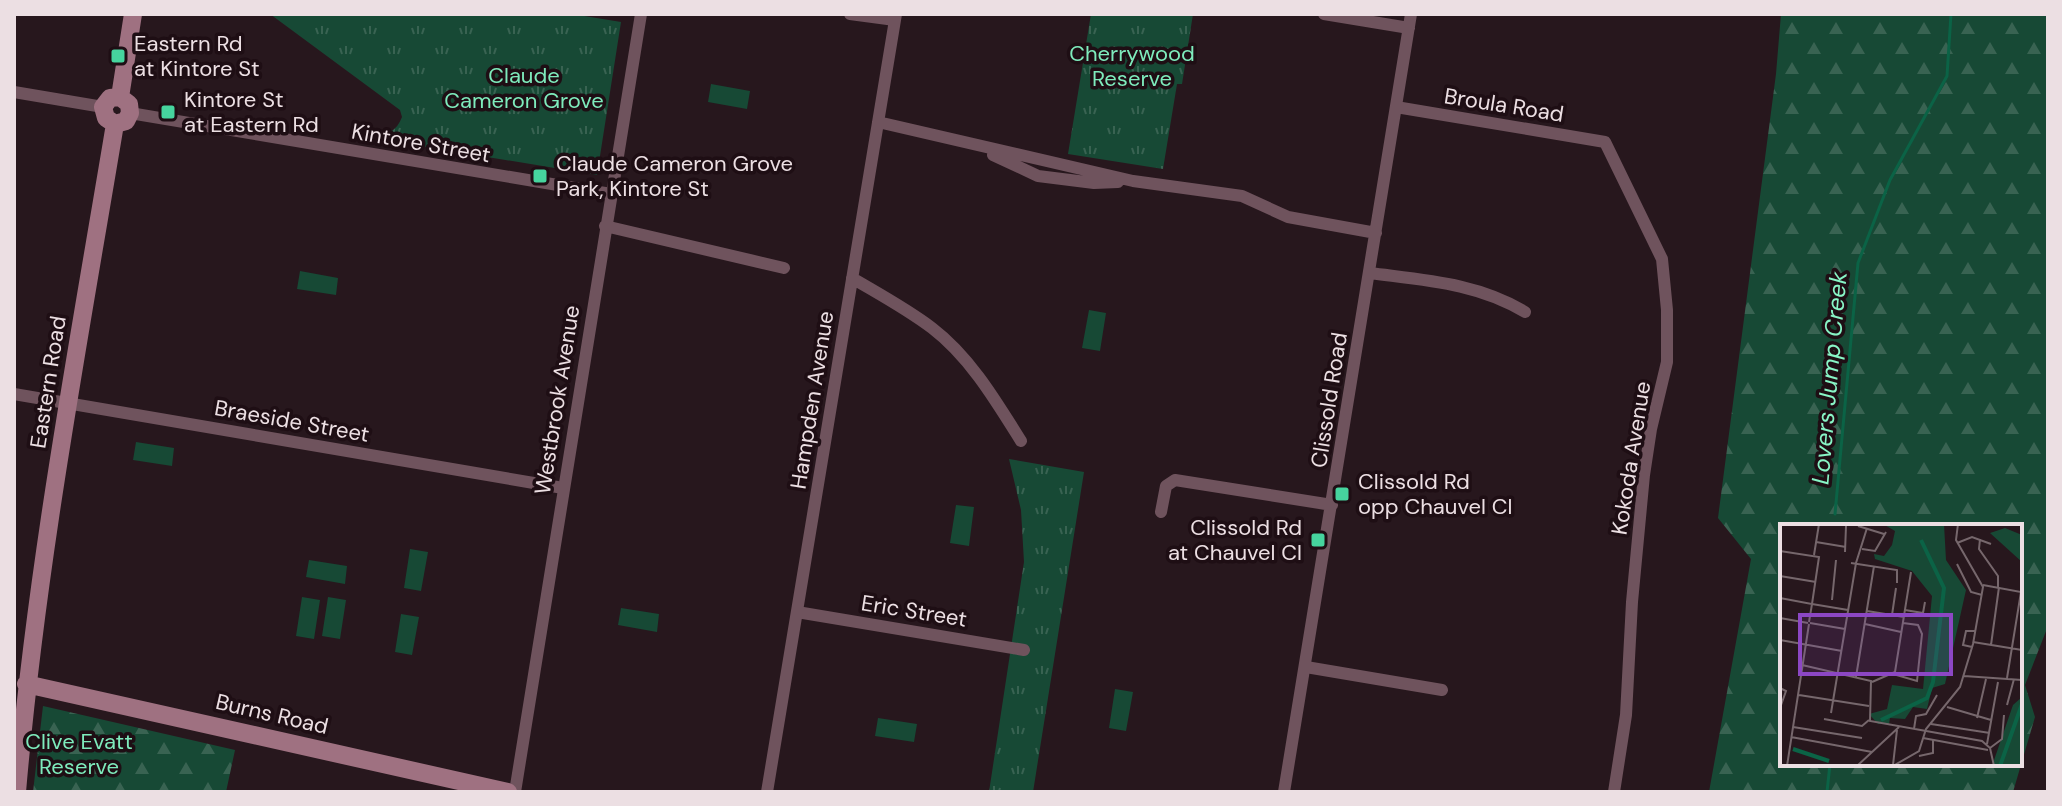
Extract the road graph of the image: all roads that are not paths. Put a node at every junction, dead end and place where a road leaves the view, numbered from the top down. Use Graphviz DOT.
graph roads {
  1 [pos="133,14"];
  2 [pos="641,14"];
  3 [pos="850,14"];
  4 [pos="1324,14"];
  5 [pos="1411,14"];
  6 [pos="895,17"];
  7 [pos="1409,28"];
  8 [pos="14,92"];
  9 [pos="120,97"];
  10 [pos="103,107"];
  11 [pos="1396,107"];
  12 [pos="122,118"];
  13 [pos="878,122"];
  14 [pos="1605,142"];
  15 [pos="611,194"];
  16 [pos="605,226"];
  17 [pos="1376,233"];
  18 [pos="784,268"];
  19 [pos="1370,273"];
  20 [pos="852,278"];
  21 [pos="1525,312"];
  22 [pos="14,394"];
  23 [pos="69,403"];
  24 [pos="1021,441"];
  25 [pos="563,488"];
  26 [pos="1332,505"];
  27 [pos="1161,512"];
  28 [pos="797,612"];
  29 [pos="1024,650"];
  30 [pos="1306,667"];
  31 [pos="26,684"];
  32 [pos="1442,690"];
  33 [pos="17,792"];
  34 [pos="508,792"];
  35 [pos="515,792"];
  36 [pos="767,792"];
  37 [pos="1284,792"];
  38 [pos="1614,792"];
  1 -- 9 [label="main road"];
  2 -- 15 [label="street, Westbrook Avenue"];
  3 -- 6 [label="street"];
  4 -- 7 [label="street"];
  5 -- 7 [label="street, Clissold Road"];
  6 -- 13 [label="street, Hampden Avenue"];
  7 -- 11 [label="street, Clissold Road"];
  8 -- 10 [label="street"];
  9 -- 10 [label="main road"];
  9 -- 12 [label="main road"];
  10 -- 12 [label="main road"];
  11 -- 14 [label="street, Broula Road"];
  11 -- 17 [label="street, Clissold Road"];
  12 -- 15 [label="street, Kintore Street"];
  12 -- 23 [label="main road, Eastern Road"];
  13 -- 17 [label="street"];
  13 -- 20 [label="street, Hampden Avenue"];
  14 -- 38 [label="street, Kokoda Avenue"];
  15 -- 16 [label="street, Westbrook Avenue"];
  16 -- 18 [label="street"];
  16 -- 25 [label="street, Westbrook Avenue"];
  17 -- 19 [label="street, Clissold Road"];
  19 -- 21 [label="street"];
  19 -- 26 [label="street, Clissold Road"];
  20 -- 24 [label="street"];
  20 -- 28 [label="street, Hampden Avenue"];
  22 -- 23 [label="street, Braeside Street"];
  23 -- 25 [label="street, Braeside Street"];
  23 -- 31 [label="main road, Eastern Road"];
  25 -- 35 [label="street, Westbrook Avenue"];
  26 -- 27 [label="street"];
  26 -- 30 [label="street, Clissold Road"];
  28 -- 29 [label="street, Eric Street"];
  28 -- 36 [label="street, Hampden Avenue"];
  30 -- 32 [label="street"];
  30 -- 37 [label="street, Clissold Road"];
  31 -- 33 [label="main road, Eastern Road"];
  31 -- 34 [label="main road, Burns Road"];
}
